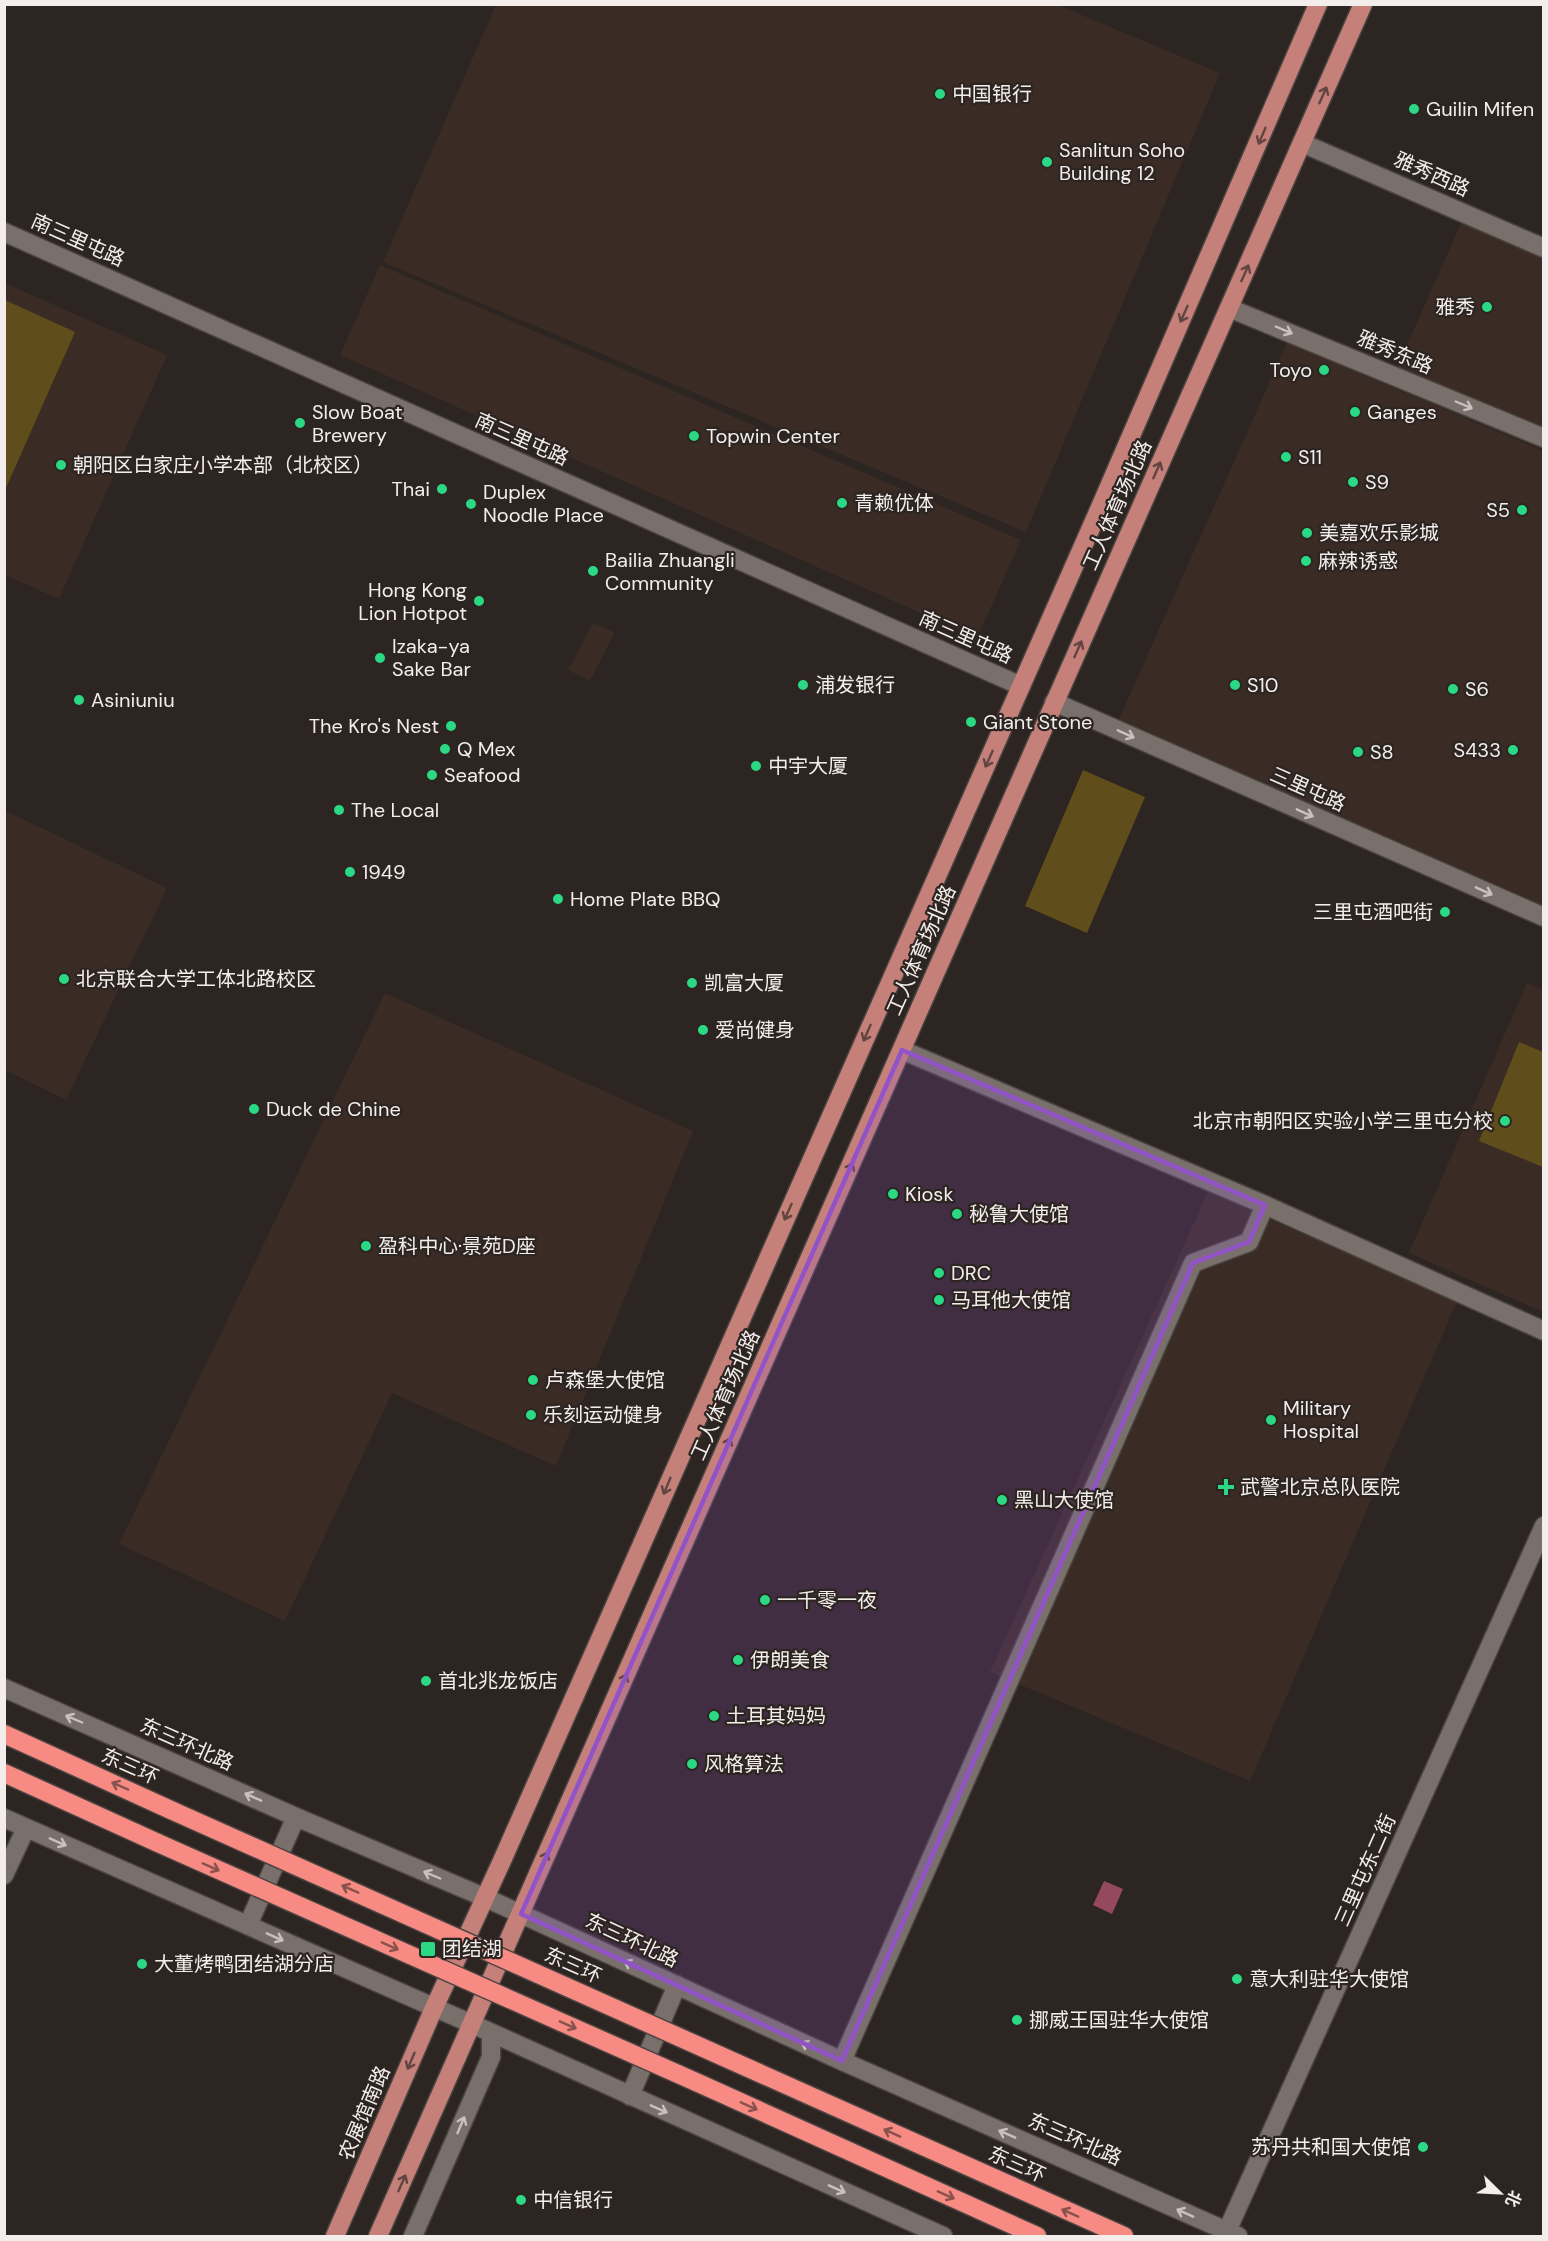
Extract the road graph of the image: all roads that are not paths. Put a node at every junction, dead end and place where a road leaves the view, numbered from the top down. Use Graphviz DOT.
graph roads {
  1 [pos="1318,4"];
  2 [pos="1363,4"];
  3 [pos="1302,142"];
  4 [pos="4,232"];
  5 [pos="1544,248"];
  6 [pos="1229,308"];
  7 [pos="1544,438"];
  8 [pos="1021,686"];
  9 [pos="1054,702"];
  10 [pos="1544,917"];
  11 [pos="902,1050"];
  12 [pos="1265,1206"];
  13 [pos="1544,1331"];
  14 [pos="1544,1527"];
  15 [pos="4,1688"];
  16 [pos="4,1734"];
  17 [pos="4,1773"];
  18 [pos="296,1816"];
  19 [pos="4,1818"];
  20 [pos="26,1828"];
  21 [pos="4,1875"];
  22 [pos="486,1898"];
  23 [pos="521,1914"];
  24 [pos="248,1925"];
  25 [pos="677,1985"];
  26 [pos="434,2008"];
  27 [pos="472,2024"];
  28 [pos="491,2033"];
  29 [pos="842,2061"];
  30 [pos="630,2096"];
  31 [pos="1233,2234"];
  32 [pos="335,2236"];
  33 [pos="378,2236"];
  34 [pos="413,2236"];
  35 [pos="943,2236"];
  36 [pos="1037,2236"];
  37 [pos="1124,2236"];
  1 -- 8 [label="main road, 工人体育场北路, one-way"];
  3 -- 2 [label="main road, 工人体育场北路, one-way"];
  3 -- 5 [label="street, 雅秀西路"];
  6 -- 3 [label="main road, 工人体育场北路, one-way"];
  4 -- 8 [label="street, 南三里屯路"];
  6 -- 7 [label="street, 雅秀东路, one-way"];
  9 -- 6 [label="main road, 工人体育场北路, one-way"];
  8 -- 22 [label="main road, 工人体育场北路, one-way"];
  9 -- 10 [label="street, 三里屯路, one-way"];
  9 -- 11 [label="main road, 工人体育场北路"];
  11 -- 12 [label="street"];
  23 -- 11 [label="main road, 工人体育场北路, one-way"];
  12 -- 13 [label="street"];
  12 -- 29 [label="street"];
  14 -- 31 [label="street, 三里屯东二街"];
  18 -- 15 [label="street, 东三环北路, one-way"];
  37 -- 16 [label="highway, 东三环, one-way, bridge"];
  17 -- 36 [label="highway, one-way, bridge"];
  22 -- 18 [label="street, 东三环北路, one-way"];
  18 -- 24 [label="street"];
  19 -- 20 [label="street"];
  20 -- 21 [label="street"];
  20 -- 24 [label="street, one-way"];
  22 -- 23 [label="street, 东三环北路"];
  22 -- 26 [label="main road, 工人体育场北路"];
  25 -- 23 [label="street, 东三环北路, one-way"];
  23 -- 27 [label="main road, 工人体育场北路"];
  24 -- 26 [label="street, one-way"];
  29 -- 25 [label="street, 东三环北路, one-way"];
  25 -- 30 [label="street"];
  26 -- 27 [label="street"];
  26 -- 32 [label="main road, 农展馆南路, one-way"];
  27 -- 28 [label="street"];
  33 -- 27 [label="main road, one-way"];
  28 -- 30 [label="street"];
  34 -- 28 [label="street, one-way"];
  31 -- 29 [label="street, 东三环北路, one-way"];
  30 -- 35 [label="street, one-way"];
}
